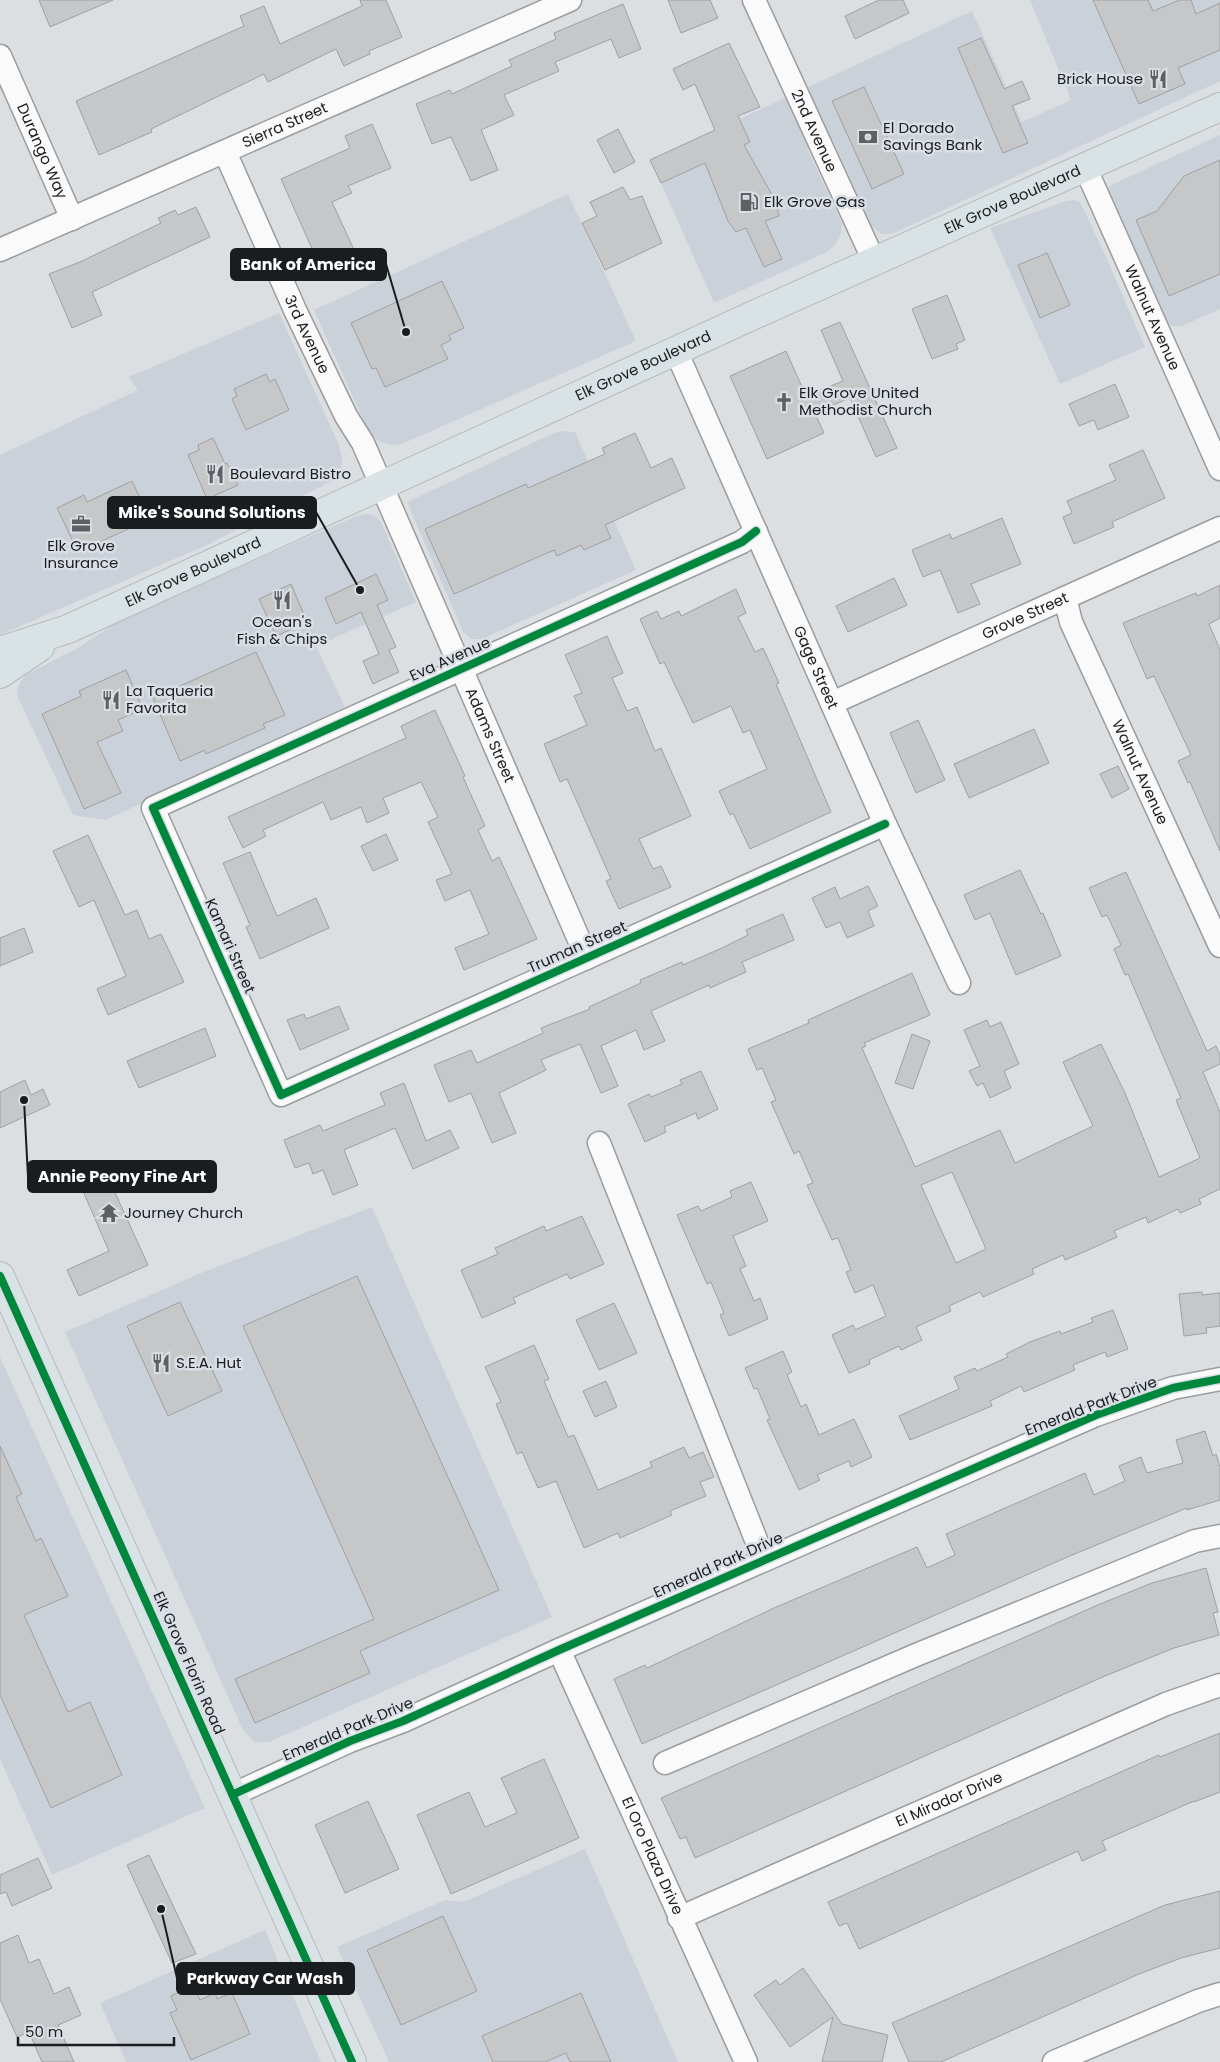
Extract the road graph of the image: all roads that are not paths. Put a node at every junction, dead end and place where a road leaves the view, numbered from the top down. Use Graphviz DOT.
graph roads {
  1 [pos="570,0"];
  2 [pos="754,0"];
  3 [pos="0,56"];
  4 [pos="1220,107"];
  5 [pos="224,152"];
  6 [pos="1085,168"];
  7 [pos="72,219"];
  8 [pos="0,250"];
  9 [pos="874,261"];
  10 [pos="676,351"];
  11 [pos="1220,469"];
  12 [pos="382,486"];
  13 [pos="1220,528"];
  14 [pos="756,531"];
  15 [pos="1065,598"];
  16 [pos="68,629"];
  17 [pos="0,651"];
  18 [pos="461,669"];
  19 [pos="0,674"];
  20 [pos="832,703"];
  21 [pos="153,808"];
  22 [pos="885,824"];
  23 [pos="1220,946"];
  24 [pos="587,958"];
  25 [pos="959,983"];
  26 [pos="281,1095"];
  27 [pos="599,1143"];
  28 [pos="3,1292"];
  29 [pos="1220,1379"];
  30 [pos="1220,1536"];
  31 [pos="764,1560"];
  32 [pos="559,1650"];
  33 [pos="1220,1684"];
  34 [pos="664,1763"];
  35 [pos="234,1794"];
  36 [pos="679,1918"];
  37 [pos="1220,1994"];
  38 [pos="352,2062"];
  39 [pos="746,2062"];
  40 [pos="1054,2062"];
  1 -- 5 [label="street, Sierra Street"];
  2 -- 9 [label="street, 2nd Avenue"];
  3 -- 7 [label="street, Durango Way"];
  4 -- 6 [label="main road, Elk Grove Boulevard"];
  5 -- 7 [label="street, Sierra Street"];
  5 -- 12 [label="street, 3rd Avenue"];
  6 -- 9 [label="main road, Elk Grove Boulevard"];
  6 -- 11 [label="street, Walnut Avenue"];
  7 -- 8 [label="street, Sierra Street"];
  9 -- 10 [label="main road, Elk Grove Boulevard"];
  10 -- 12 [label="main road, Elk Grove Boulevard"];
  10 -- 14 [label="street, Gage Street"];
  12 -- 16 [label="main road, Elk Grove Boulevard"];
  12 -- 18 [label="street, Adams Street"];
  13 -- 15 [label="street, Grove Street"];
  14 -- 18 [label="street, Eva Avenue"];
  14 -- 20 [label="street, Gage Street"];
  15 -- 20 [label="street, Grove Street"];
  15 -- 23 [label="street, Walnut Avenue"];
  16 -- 17 [label="main road, Elk Grove Boulevard"];
  16 -- 19 [label="main road, Elk Grove Boulevard"];
  18 -- 21 [label="street, Eva Avenue"];
  18 -- 24 [label="street, Adams Street"];
  20 -- 22 [label="street, Gage Street"];
  21 -- 26 [label="street, Kamari Street"];
  22 -- 24 [label="street, Truman Street"];
  22 -- 25 [label="street, Gage Street"];
  24 -- 26 [label="street, Truman Street"];
  27 -- 31 [label="street"];
  28 -- 35 [label="main road, Elk Grove Florin Road"];
  29 -- 31 [label="street, Emerald Park Drive"];
  30 -- 34 [label="street"];
  31 -- 32 [label="street, Emerald Park Drive"];
  32 -- 35 [label="street, Emerald Park Drive"];
  32 -- 36 [label="street, El Oro Plaza Drive"];
  33 -- 36 [label="street, El Mirador Drive"];
  35 -- 38 [label="main road, Elk Grove Florin Road"];
  36 -- 39 [label="street, El Oro Plaza Drive"];
  37 -- 40 [label="street"];
}
